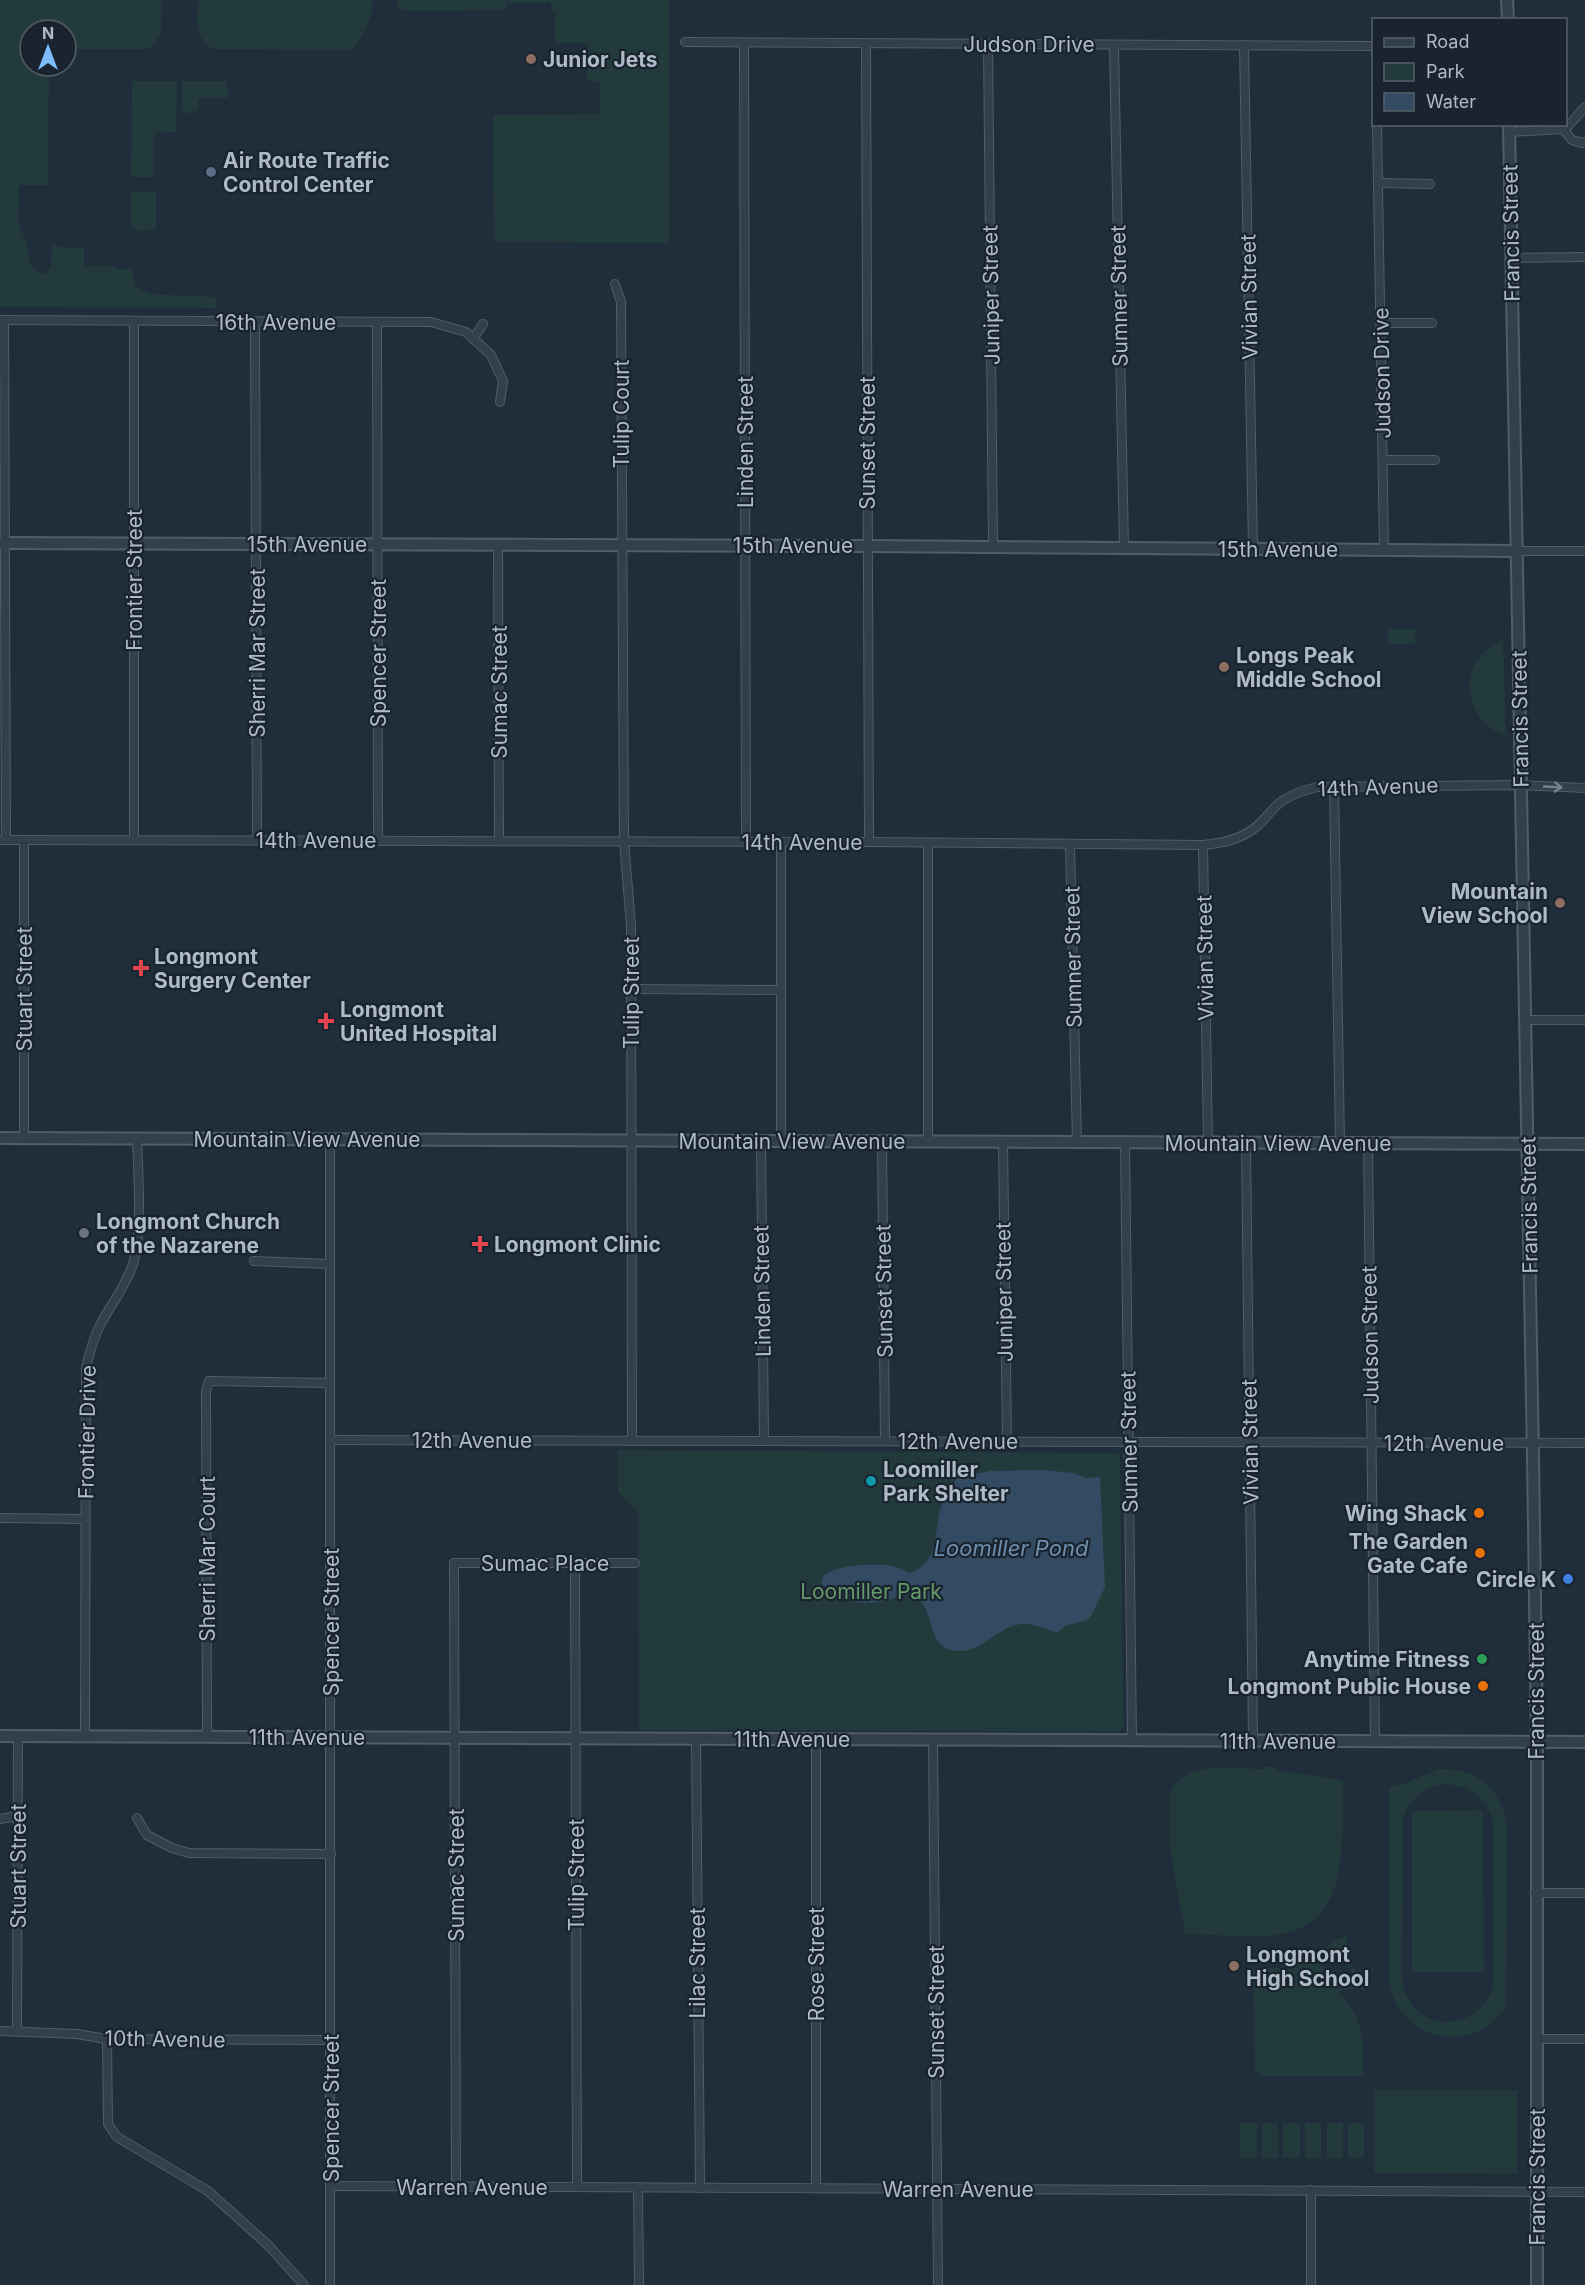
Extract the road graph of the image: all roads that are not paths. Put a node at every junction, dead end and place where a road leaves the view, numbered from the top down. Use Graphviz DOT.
graph roads {
  1 [pos="1507,0"];
  2 [pos="1508,18"];
  3 [pos="685,42"];
  4 [pos="744,43"];
  5 [pos="866,44"];
  6 [pos="988,44"];
  7 [pos="1114,45"];
  8 [pos="1244,45"];
  9 [pos="1372,46"];
  10 [pos="1585,107"];
  11 [pos="1377,126"];
  12 [pos="1510,128"];
  13 [pos="1563,129"];
  14 [pos="1585,142"];
  15 [pos="1378,183"];
  16 [pos="1430,184"];
  17 [pos="1585,256"];
  18 [pos="1512,258"];
  19 [pos="615,284"];
  20 [pos="2,320"];
  21 [pos="134,321"];
  22 [pos="255,322"];
  23 [pos="377,322"];
  24 [pos="1381,323"];
  25 [pos="1432,323"];
  26 [pos="483,324"];
  27 [pos="473,339"];
  28 [pos="500,402"];
  29 [pos="1383,460"];
  30 [pos="1435,460"];
  31 [pos="2,543"];
  32 [pos="134,543"];
  33 [pos="256,544"];
  34 [pos="378,544"];
  35 [pos="498,544"];
  36 [pos="622,545"];
  37 [pos="746,545"];
  38 [pos="867,546"];
  39 [pos="993,546"];
  40 [pos="1124,548"];
  41 [pos="1252,549"];
  42 [pos="1384,550"];
  43 [pos="1517,551"];
  44 [pos="1585,551"];
  45 [pos="1521,785"];
  46 [pos="1334,786"];
  47 [pos="1585,788"];
  48 [pos="3,840"];
  49 [pos="24,840"];
  50 [pos="134,840"];
  51 [pos="257,840"];
  52 [pos="378,840"];
  53 [pos="499,840"];
  54 [pos="624,841"];
  55 [pos="746,842"];
  56 [pos="781,842"];
  57 [pos="868,842"];
  58 [pos="928,843"];
  59 [pos="1070,844"];
  60 [pos="1203,845"];
  61 [pos="631,989"];
  62 [pos="781,990"];
  63 [pos="1526,1020"];
  64 [pos="1585,1020"];
  65 [pos="0,1138"];
  66 [pos="24,1138"];
  67 [pos="137,1138"];
  68 [pos="330,1139"];
  69 [pos="630,1140"];
  70 [pos="760,1141"];
  71 [pos="781,1141"];
  72 [pos="882,1141"];
  73 [pos="928,1142"];
  74 [pos="1003,1142"];
  75 [pos="1077,1142"];
  76 [pos="1125,1142"];
  77 [pos="1208,1143"];
  78 [pos="1246,1143"];
  79 [pos="1340,1143"];
  80 [pos="1368,1143"];
  81 [pos="1528,1144"];
  82 [pos="1585,1144"];
  83 [pos="254,1262"];
  84 [pos="329,1264"];
  85 [pos="330,1383"];
  86 [pos="331,1440"];
  87 [pos="632,1441"];
  88 [pos="764,1441"];
  89 [pos="885,1441"];
  90 [pos="1006,1442"];
  91 [pos="1128,1442"];
  92 [pos="1250,1442"];
  93 [pos="1371,1443"];
  94 [pos="1533,1443"];
  95 [pos="1585,1443"];
  96 [pos="0,1518"];
  97 [pos="85,1519"];
  98 [pos="454,1563"];
  99 [pos="575,1563"];
  100 [pos="635,1563"];
  101 [pos="0,1736"];
  102 [pos="18,1736"];
  103 [pos="85,1736"];
  104 [pos="207,1737"];
  105 [pos="331,1737"];
  106 [pos="455,1738"];
  107 [pos="575,1738"];
  108 [pos="696,1739"];
  109 [pos="816,1739"];
  110 [pos="933,1740"];
  111 [pos="1132,1741"];
  112 [pos="1253,1741"];
  113 [pos="1375,1742"];
  114 [pos="1537,1742"];
  115 [pos="1585,1742"];
  116 [pos="17,1816"];
  117 [pos="137,1818"];
  118 [pos="0,1819"];
  119 [pos="331,1854"];
  120 [pos="1535,1893"];
  121 [pos="1585,1893"];
  122 [pos="0,2031"];
  123 [pos="17,2031"];
  124 [pos="107,2039"];
  125 [pos="1536,2039"];
  126 [pos="1585,2039"];
  127 [pos="331,2040"];
  128 [pos="331,2186"];
  129 [pos="456,2187"];
  130 [pos="577,2187"];
  131 [pos="638,2187"];
  132 [pos="700,2188"];
  133 [pos="816,2188"];
  134 [pos="936,2189"];
  135 [pos="1311,2190"];
  136 [pos="1537,2191"];
  137 [pos="1585,2192"];
  138 [pos="304,2285"];
  139 [pos="330,2285"];
  140 [pos="639,2285"];
  141 [pos="938,2285"];
  142 [pos="1311,2285"];
  143 [pos="1537,2285"];
  1 -- 2 [label="street"];
  3 -- 4 [label="street, Judson Drive"];
  4 -- 5 [label="street, Judson Drive"];
  4 -- 37 [label="street, Linden Street"];
  5 -- 6 [label="street, Judson Drive"];
  5 -- 38 [label="street, Sunset Street"];
  6 -- 7 [label="street, Judson Drive"];
  6 -- 39 [label="street, Juniper Street"];
  7 -- 8 [label="street, Judson Drive"];
  7 -- 40 [label="street, Sumner Street"];
  8 -- 9 [label="street, Judson Drive"];
  8 -- 41 [label="street, Vivian Street"];
  10 -- 13 [label="street"];
  11 -- 15 [label="street, Judson Drive"];
  12 -- 13 [label="street"];
  12 -- 18 [label="street, Francis Street"];
  13 -- 14 [label="street"];
  15 -- 16 [label="street"];
  15 -- 24 [label="street, Judson Drive"];
  17 -- 18 [label="street"];
  18 -- 43 [label="street, Francis Street"];
  19 -- 36 [label="street, Tulip Court"];
  20 -- 21 [label="street, 16th Avenue"];
  20 -- 31 [label="street"];
  21 -- 22 [label="street, 16th Avenue"];
  21 -- 32 [label="street, Frontier Street"];
  22 -- 23 [label="street, 16th Avenue"];
  22 -- 33 [label="street, Sherri Mar Street"];
  23 -- 27 [label="street, 16th Avenue"];
  23 -- 34 [label="street, Spencer Street"];
  24 -- 25 [label="street"];
  24 -- 29 [label="street, Judson Drive"];
  26 -- 27 [label="street"];
  27 -- 28 [label="street, 16th Avenue"];
  29 -- 30 [label="street"];
  29 -- 42 [label="street, Judson Drive"];
  31 -- 32 [label="street, 15th Avenue"];
  31 -- 48 [label="street"];
  32 -- 33 [label="street, 15th Avenue"];
  32 -- 50 [label="street, Frontier Street"];
  33 -- 34 [label="street, 15th Avenue"];
  33 -- 51 [label="street, Sherri Mar Street"];
  34 -- 35 [label="street, 15th Avenue"];
  34 -- 52 [label="street, Spencer Street"];
  35 -- 36 [label="street, 15th Avenue"];
  35 -- 53 [label="street, Sumac Street"];
  36 -- 37 [label="street, 15th Avenue"];
  36 -- 54 [label="street, Tulip Street"];
  37 -- 38 [label="street, 15th Avenue"];
  37 -- 55 [label="street, Linden Street"];
  38 -- 39 [label="street, 15th Avenue"];
  38 -- 57 [label="street, Sunset Street"];
  39 -- 40 [label="street, 15th Avenue"];
  40 -- 41 [label="street, 15th Avenue"];
  41 -- 42 [label="street, 15th Avenue"];
  42 -- 43 [label="street, 15th Avenue"];
  43 -- 44 [label="street, 15th Avenue"];
  43 -- 45 [label="street, Francis Street"];
  45 -- 46 [label="street, 14th Avenue"];
  45 -- 47 [label="street, 14th Avenue, one-way"];
  45 -- 63 [label="street, Francis Street"];
  46 -- 60 [label="street, 14th Avenue"];
  46 -- 79 [label="street"];
  48 -- 49 [label="street, 14th Avenue"];
  49 -- 50 [label="street, 14th Avenue"];
  49 -- 66 [label="street, Stuart Street"];
  50 -- 51 [label="street, 14th Avenue"];
  51 -- 52 [label="street, 14th Avenue"];
  52 -- 53 [label="street, 14th Avenue"];
  53 -- 54 [label="street, 14th Avenue"];
  54 -- 55 [label="street, 14th Avenue"];
  54 -- 61 [label="street, Tulip Street"];
  55 -- 56 [label="street, 14th Avenue"];
  56 -- 57 [label="street, 14th Avenue"];
  56 -- 62 [label="street"];
  57 -- 58 [label="street, 14th Avenue"];
  58 -- 59 [label="street, 14th Avenue"];
  58 -- 73 [label="street"];
  59 -- 60 [label="street, 14th Avenue"];
  59 -- 75 [label="street, Sumner Street"];
  60 -- 77 [label="street, Vivian Street"];
  61 -- 62 [label="street"];
  61 -- 69 [label="street, Tulip Street"];
  62 -- 71 [label="street"];
  63 -- 64 [label="street"];
  63 -- 81 [label="street, Francis Street"];
  65 -- 66 [label="street, Mountain View Avenue"];
  66 -- 67 [label="street, Mountain View Avenue"];
  67 -- 68 [label="street, Mountain View Avenue"];
  67 -- 97 [label="street, Frontier Drive"];
  68 -- 69 [label="street, Mountain View Avenue"];
  68 -- 84 [label="street, Spencer Street"];
  69 -- 70 [label="street, Mountain View Avenue"];
  69 -- 87 [label="street, Tulip Street"];
  70 -- 71 [label="street, Mountain View Avenue"];
  70 -- 88 [label="street, Linden Street"];
  71 -- 72 [label="street, Mountain View Avenue"];
  72 -- 73 [label="street, Mountain View Avenue"];
  72 -- 89 [label="street, Sunset Street"];
  73 -- 74 [label="street, Mountain View Avenue"];
  74 -- 75 [label="street, Mountain View Avenue"];
  74 -- 90 [label="street, Juniper Street"];
  75 -- 76 [label="street, Mountain View Avenue"];
  76 -- 77 [label="street, Mountain View Avenue"];
  76 -- 91 [label="street, Sumner Street"];
  77 -- 78 [label="street, Mountain View Avenue"];
  78 -- 79 [label="street, Mountain View Avenue"];
  78 -- 92 [label="street, Vivian Street"];
  79 -- 80 [label="street, Mountain View Avenue"];
  80 -- 81 [label="street, Mountain View Avenue"];
  80 -- 93 [label="street, Judson Street"];
  81 -- 82 [label="street, Mountain View Avenue"];
  81 -- 94 [label="street, Francis Street"];
  83 -- 84 [label="street"];
  84 -- 85 [label="street, Spencer Street"];
  85 -- 86 [label="street, Spencer Street"];
  85 -- 104 [label="street, Sherri Mar Court"];
  86 -- 87 [label="street, 12th Avenue"];
  86 -- 105 [label="street, Spencer Street"];
  87 -- 88 [label="street, 12th Avenue"];
  88 -- 89 [label="street, 12th Avenue"];
  89 -- 90 [label="street, 12th Avenue"];
  90 -- 91 [label="street, 12th Avenue"];
  91 -- 92 [label="street, 12th Avenue"];
  91 -- 111 [label="street, Sumner Street"];
  92 -- 93 [label="street, 12th Avenue"];
  92 -- 112 [label="street, Vivian Street"];
  93 -- 94 [label="street, 12th Avenue"];
  93 -- 113 [label="street, Judson Street"];
  94 -- 95 [label="street, 12th Avenue"];
  94 -- 114 [label="street, Francis Street"];
  96 -- 97 [label="street"];
  97 -- 103 [label="street, Frontier Drive"];
  98 -- 99 [label="street, Sumac Place"];
  98 -- 106 [label="street, Sumac Street"];
  99 -- 100 [label="street, Sumac Place"];
  99 -- 107 [label="street, Tulip Street"];
  101 -- 102 [label="street, 11th Avenue"];
  102 -- 103 [label="street, 11th Avenue"];
  102 -- 116 [label="street, Stuart Street"];
  103 -- 104 [label="street, 11th Avenue"];
  104 -- 105 [label="street, 11th Avenue"];
  105 -- 106 [label="street, 11th Avenue"];
  105 -- 119 [label="street, Spencer Street"];
  106 -- 107 [label="street, 11th Avenue"];
  106 -- 129 [label="street, Sumac Street"];
  107 -- 108 [label="street, 11th Avenue"];
  107 -- 130 [label="street, Tulip Street"];
  108 -- 109 [label="street, 11th Avenue"];
  108 -- 132 [label="street, Lilac Street"];
  109 -- 110 [label="street, 11th Avenue"];
  109 -- 133 [label="street, Rose Street"];
  110 -- 111 [label="street, 11th Avenue"];
  110 -- 134 [label="street, Sunset Street"];
  111 -- 112 [label="street, 11th Avenue"];
  112 -- 113 [label="street, 11th Avenue"];
  113 -- 114 [label="street, 11th Avenue"];
  114 -- 115 [label="street, 11th Avenue"];
  114 -- 120 [label="street, Francis Street"];
  116 -- 118 [label="street"];
  116 -- 123 [label="street, Stuart Street"];
  117 -- 119 [label="street"];
  119 -- 127 [label="street, Spencer Street"];
  120 -- 121 [label="street"];
  120 -- 125 [label="street, Francis Street"];
  122 -- 123 [label="street, 10th Avenue"];
  123 -- 124 [label="street, 10th Avenue"];
  124 -- 127 [label="street, 10th Avenue"];
  124 -- 138 [label="street"];
  125 -- 126 [label="street"];
  125 -- 136 [label="street, Francis Street"];
  127 -- 128 [label="street, Spencer Street"];
  128 -- 129 [label="street, Warren Avenue"];
  128 -- 139 [label="street, Spencer Street"];
  129 -- 130 [label="street, Warren Avenue"];
  130 -- 131 [label="street, Warren Avenue"];
  131 -- 132 [label="street, Warren Avenue"];
  131 -- 140 [label="street"];
  132 -- 133 [label="street, Warren Avenue"];
  133 -- 134 [label="street, Warren Avenue"];
  134 -- 135 [label="street, Warren Avenue"];
  134 -- 141 [label="street, Sunset Street"];
  135 -- 136 [label="street, Warren Avenue"];
  135 -- 142 [label="street"];
  136 -- 137 [label="street, Warren Avenue"];
  136 -- 143 [label="street, Francis Street"];
}
